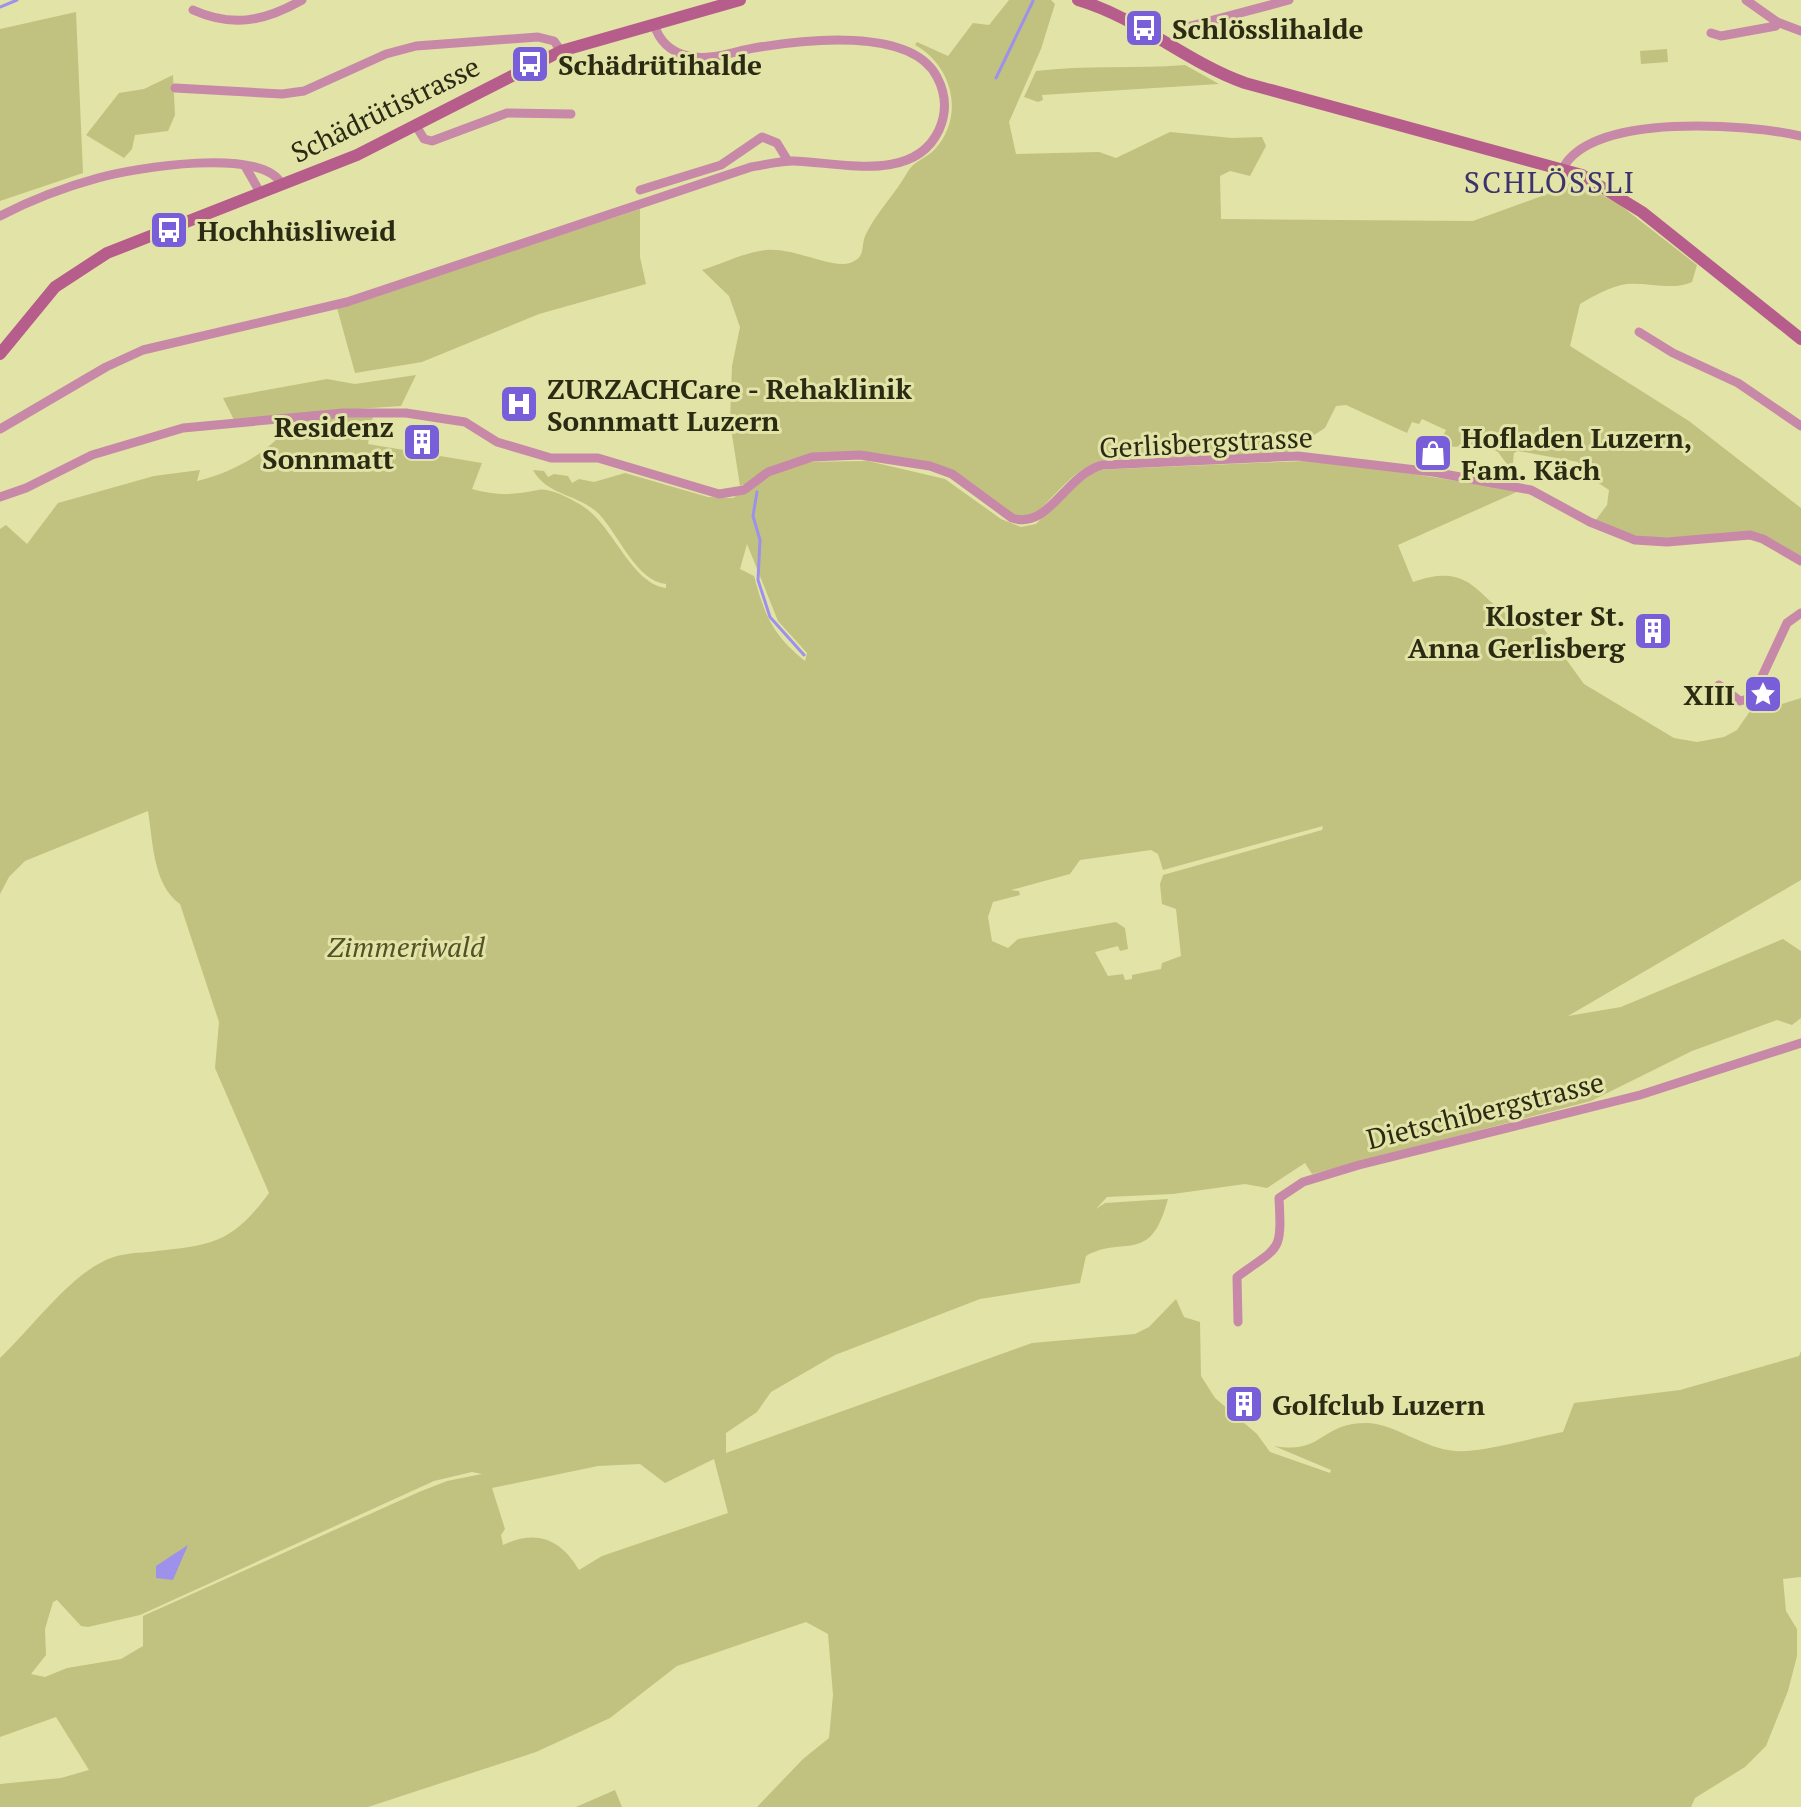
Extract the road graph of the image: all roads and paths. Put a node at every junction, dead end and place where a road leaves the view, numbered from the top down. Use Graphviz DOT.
graph roads {
  1 [pos="302,0"];
  2 [pos="740,0"];
  3 [pos="1078,0"];
  4 [pos="1289,0"];
  5 [pos="1746,0"];
  6 [pos="193,10"];
  7 [pos="1777,22"];
  8 [pos="654,24"];
  9 [pos="1179,29"];
  10 [pos="1801,31"];
  11 [pos="1711,33"];
  12 [pos="561,51"];
  13 [pos="175,88"];
  14 [pos="571,114"];
  15 [pos="415,124"];
  16 [pos="1801,136"];
  17 [pos="788,161"];
  18 [pos="245,166"];
  19 [pos="1563,168"];
  20 [pos="282,185"];
  21 [pos="640,190"];
  22 [pos="261,194"];
  23 [pos="0,216"];
  24 [pos="1639,332"];
  25 [pos="1801,339"];
  26 [pos="0,354"];
  27 [pos="1801,426"];
  28 [pos="0,429"];
  29 [pos="0,497"];
  30 [pos="1801,561"];
  31 [pos="1801,613"];
  32 [pos="1719,685"];
  33 [pos="1801,1043"];
  34 [pos="1238,1322"];
  1 -- 6 [label="street"];
  2 -- 8 [label="main road, Schädrütistrasse"];
  3 -- 19 [label="main road"];
  4 -- 9 [label="street"];
  5 -- 7 [label="street"];
  7 -- 10 [label="street"];
  7 -- 11 [label="street"];
  8 -- 12 [label="main road, Schädrütistrasse"];
  8 -- 17 [label="street"];
  12 -- 13 [label="street"];
  12 -- 15 [label="main road, Schädrütistrasse"];
  14 -- 15 [label="street"];
  15 -- 20 [label="main road, Schädrütistrasse"];
  16 -- 19 [label="street"];
  17 -- 21 [label="street"];
  17 -- 28 [label="street"];
  18 -- 20 [label="street"];
  18 -- 22 [label="street"];
  18 -- 23 [label="street"];
  19 -- 25 [label="main road"];
  20 -- 22 [label="main road, Schädrütistrasse"];
  22 -- 26 [label="main road, Schädrütistrasse"];
  24 -- 27 [label="street"];
  29 -- 30 [label="street, Gerlisbergstrasse"];
  31 -- 32 [label="street"];
  33 -- 34 [label="street, Dietschibergstrasse"];
}
